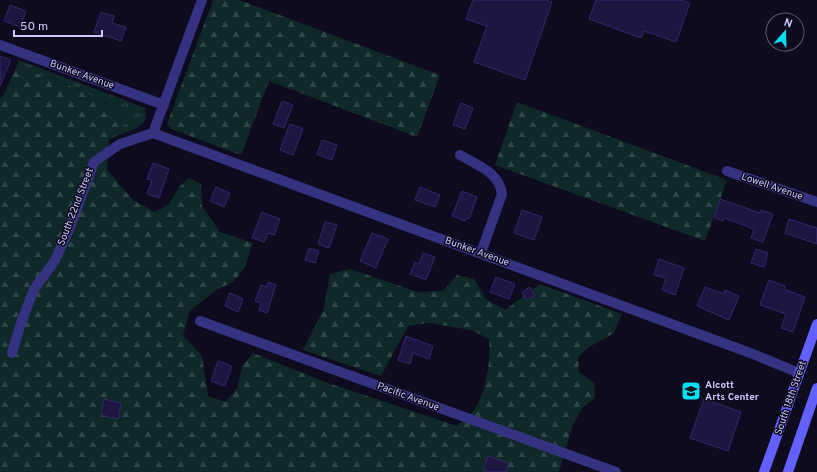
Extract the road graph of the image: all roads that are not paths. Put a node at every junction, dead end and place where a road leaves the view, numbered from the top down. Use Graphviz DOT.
graph roads {
  1 [pos="202,0"];
  2 [pos="0,45"];
  3 [pos="164,105"];
  4 [pos="153,133"];
  5 [pos="460,155"];
  6 [pos="727,171"];
  7 [pos="817,202"];
  8 [pos="481,254"];
  9 [pos="200,321"];
  10 [pos="817,324"];
  11 [pos="12,353"];
  12 [pos="799,373"];
  13 [pos="817,388"];
  14 [pos="616,472"];
  15 [pos="764,472"];
  16 [pos="788,472"];
  1 -- 3 [label="street"];
  2 -- 3 [label="street, Bunker Avenue"];
  3 -- 4 [label="street"];
  4 -- 8 [label="street, Bunker Avenue"];
  4 -- 11 [label="street, South 22nd Street"];
  5 -- 8 [label="street"];
  6 -- 7 [label="street, Lowell Avenue"];
  8 -- 12 [label="street, Bunker Avenue"];
  9 -- 14 [label="street, Pacific Avenue"];
  10 -- 12 [label="main road, South 18th Street"];
  12 -- 15 [label="main road, South 18th Street"];
  13 -- 16 [label="main road"];
}
